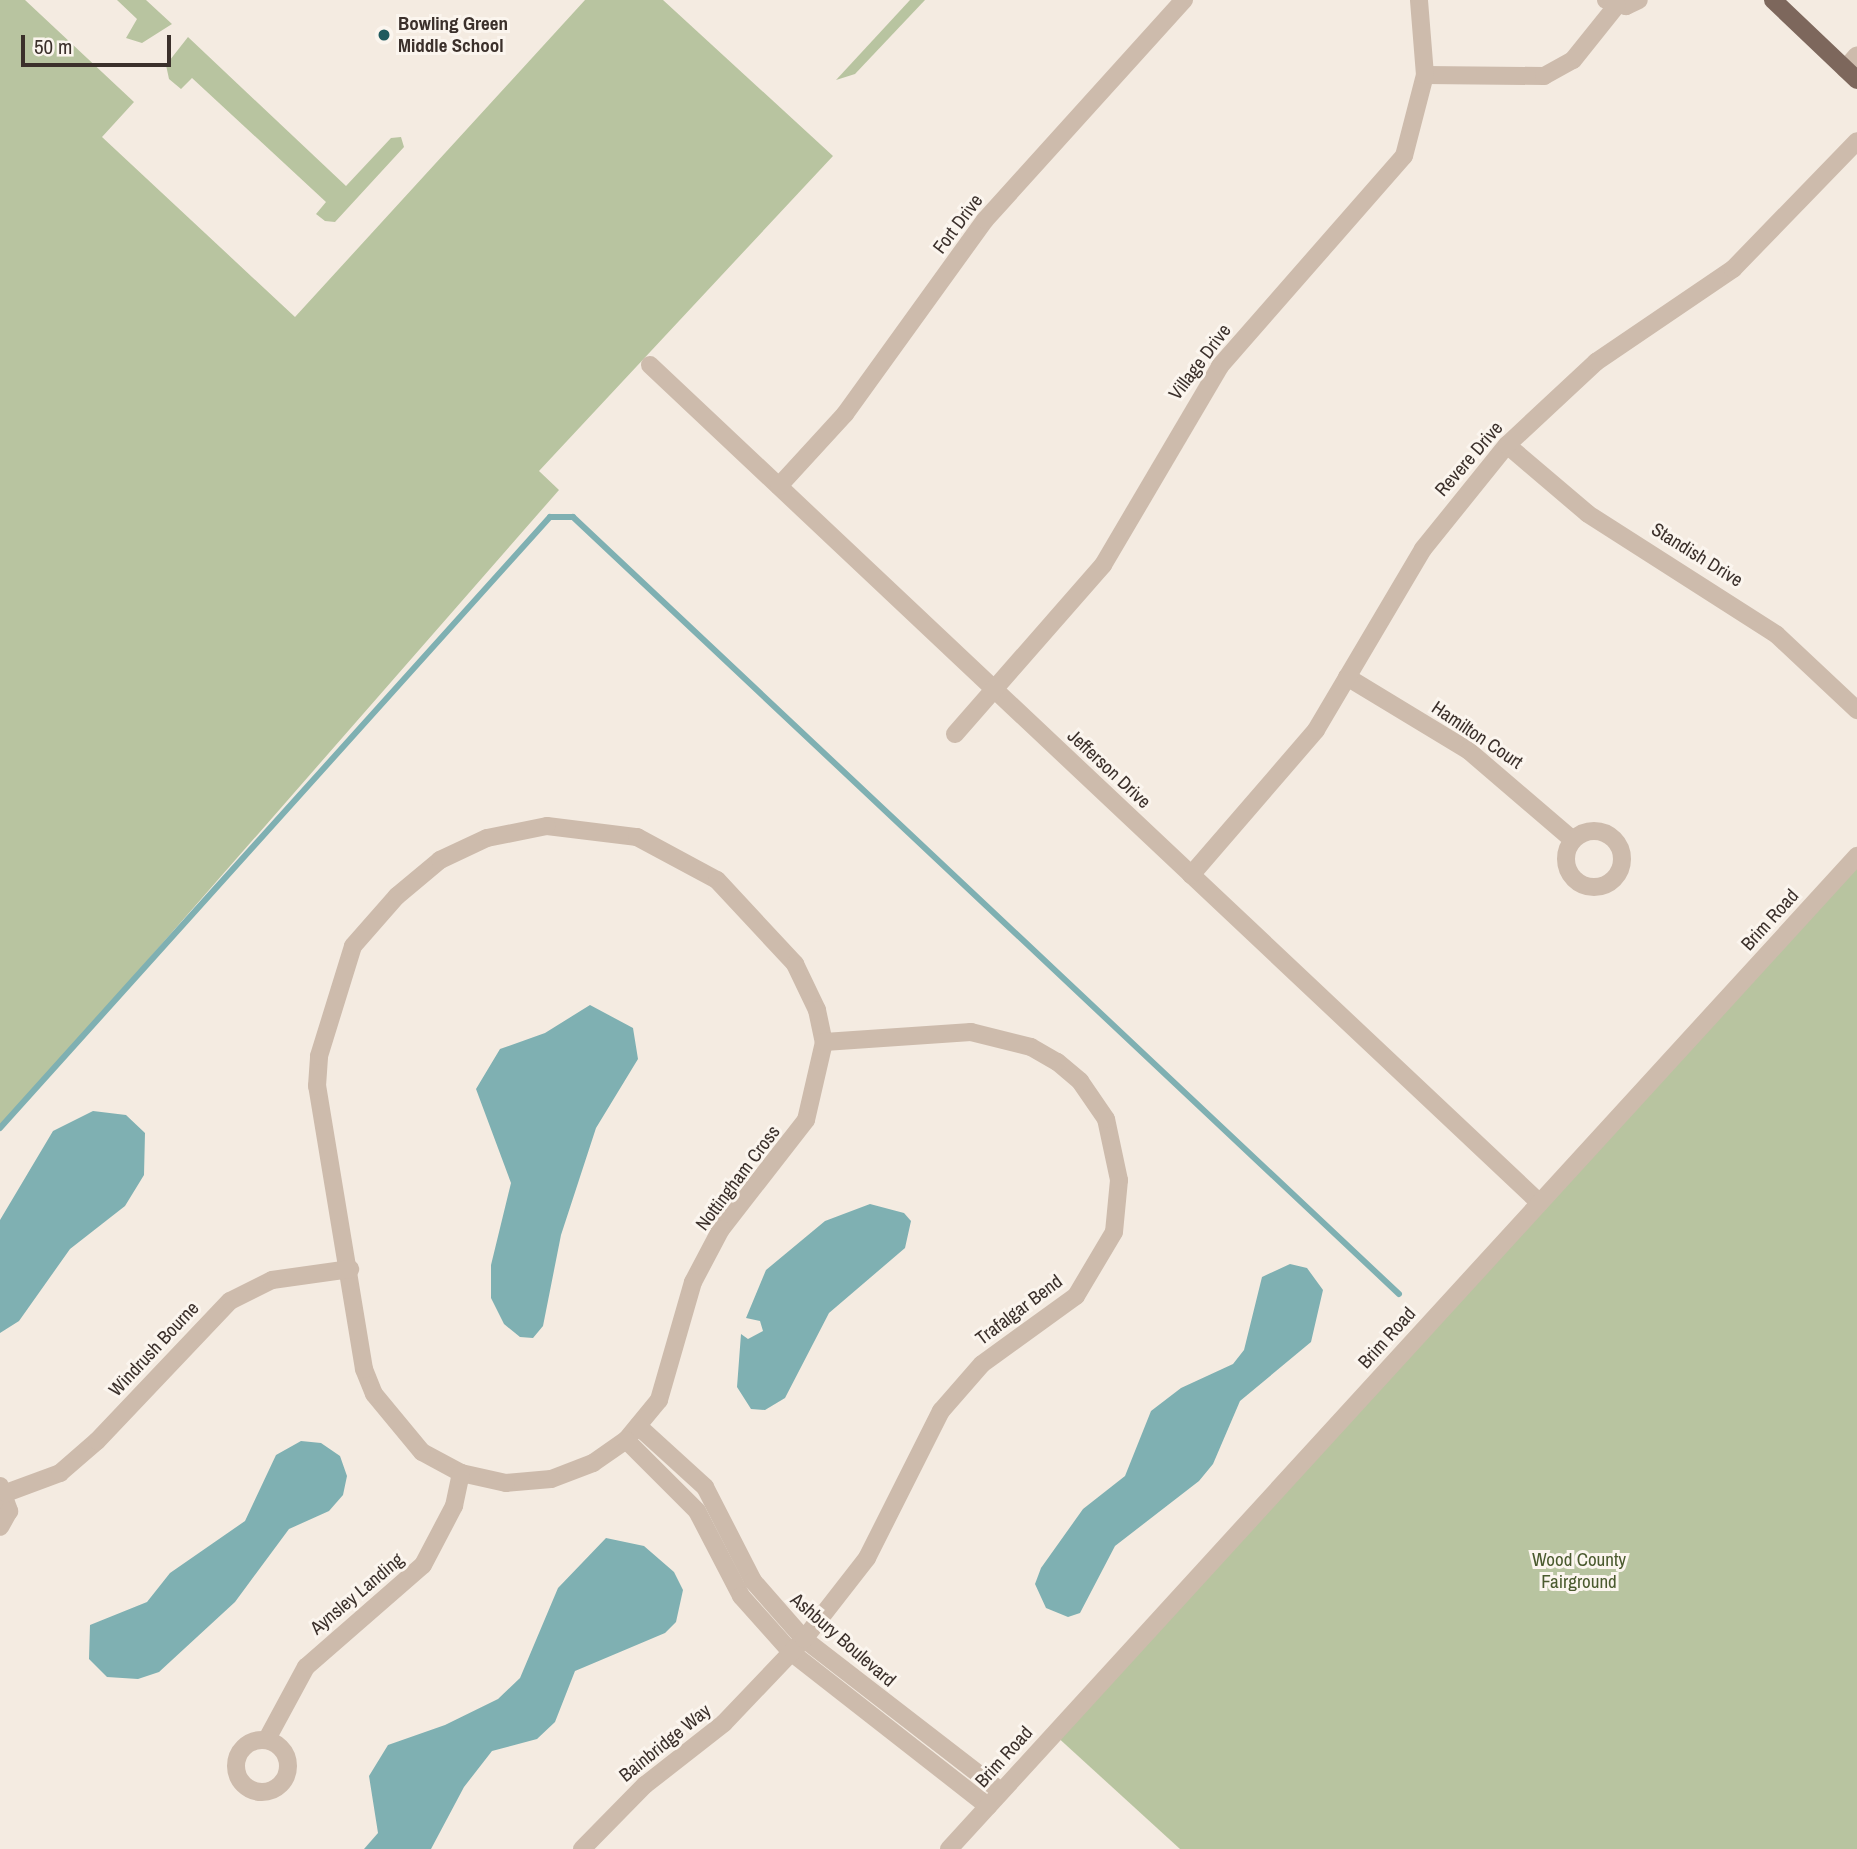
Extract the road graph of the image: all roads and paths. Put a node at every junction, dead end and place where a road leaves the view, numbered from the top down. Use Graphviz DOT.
graph roads {
  1 [pos="1184,0"];
  2 [pos="1419,0"];
  3 [pos="1639,0"];
  4 [pos="1773,0"];
  5 [pos="1611,3"];
  6 [pos="1857,55"];
  7 [pos="1425,75"];
  8 [pos="1851,75"];
  9 [pos="1857,142"];
  10 [pos="650,365"];
  11 [pos="1507,445"];
  12 [pos="779,486"];
  13 [pos="1347,677"];
  14 [pos="995,690"];
  15 [pos="1857,710"];
  16 [pos="955,734"];
  17 [pos="1573,840"];
  18 [pos="1857,856"];
  19 [pos="1191,875"];
  20 [pos="824,1042"];
  21 [pos="1539,1203"];
  22 [pos="350,1269"];
  23 [pos="632,1433"];
  24 [pos="461,1474"];
  25 [pos="3,1490"];
  26 [pos="0,1527"];
  27 [pos="804,1639"];
  28 [pos="792,1653"];
  29 [pos="267,1740"];
  30 [pos="1001,1791"];
  31 [pos="988,1807"];
  32 [pos="582,1849"];
  33 [pos="948,1849"];
  1 -- 12 [label="street, Fort Drive"];
  2 -- 7 [label="street, Village Drive"];
  3 -- 5 [label="street"];
  4 -- 8 [label="main road"];
  5 -- 7 [label="street"];
  6 -- 8 [label="street"];
  7 -- 14 [label="street, Village Drive"];
  9 -- 11 [label="street, Revere Drive"];
  10 -- 12 [label="street, Jefferson Drive"];
  11 -- 13 [label="street, Revere Drive"];
  11 -- 15 [label="street, Standish Drive"];
  12 -- 14 [label="street, Jefferson Drive"];
  13 -- 17 [label="street, Hamilton Court"];
  13 -- 19 [label="street, Revere Drive"];
  14 -- 16 [label="street, Village Drive"];
  14 -- 19 [label="street, Jefferson Drive"];
  18 -- 21 [label="street, Brim Road"];
  19 -- 21 [label="street, Jefferson Drive"];
  20 -- 22 [label="street, Nottingham Cross"];
  20 -- 23 [label="street, Nottingham Cross"];
  20 -- 27 [label="street, Trafalgar Bend"];
  21 -- 30 [label="street, Brim Road"];
  22 -- 24 [label="street, Nottingham Cross"];
  22 -- 25 [label="street, Windrush Bourne"];
  23 -- 24 [label="street, Nottingham Cross"];
  23 -- 27 [label="street, Ashbury Boulevard"];
  23 -- 28 [label="street, Ashbury Boulevard"];
  24 -- 29 [label="street, Aynsley Landing"];
  25 -- 26 [label="street, Windrush Bourne"];
  27 -- 28 [label="street, Bainbridge Way"];
  27 -- 30 [label="street, Ashbury Boulevard"];
  28 -- 31 [label="street, Ashbury Boulevard"];
  28 -- 32 [label="street, Bainbridge Way"];
  30 -- 31 [label="street, Brim Road"];
  31 -- 33 [label="street, Brim Road"];
}
